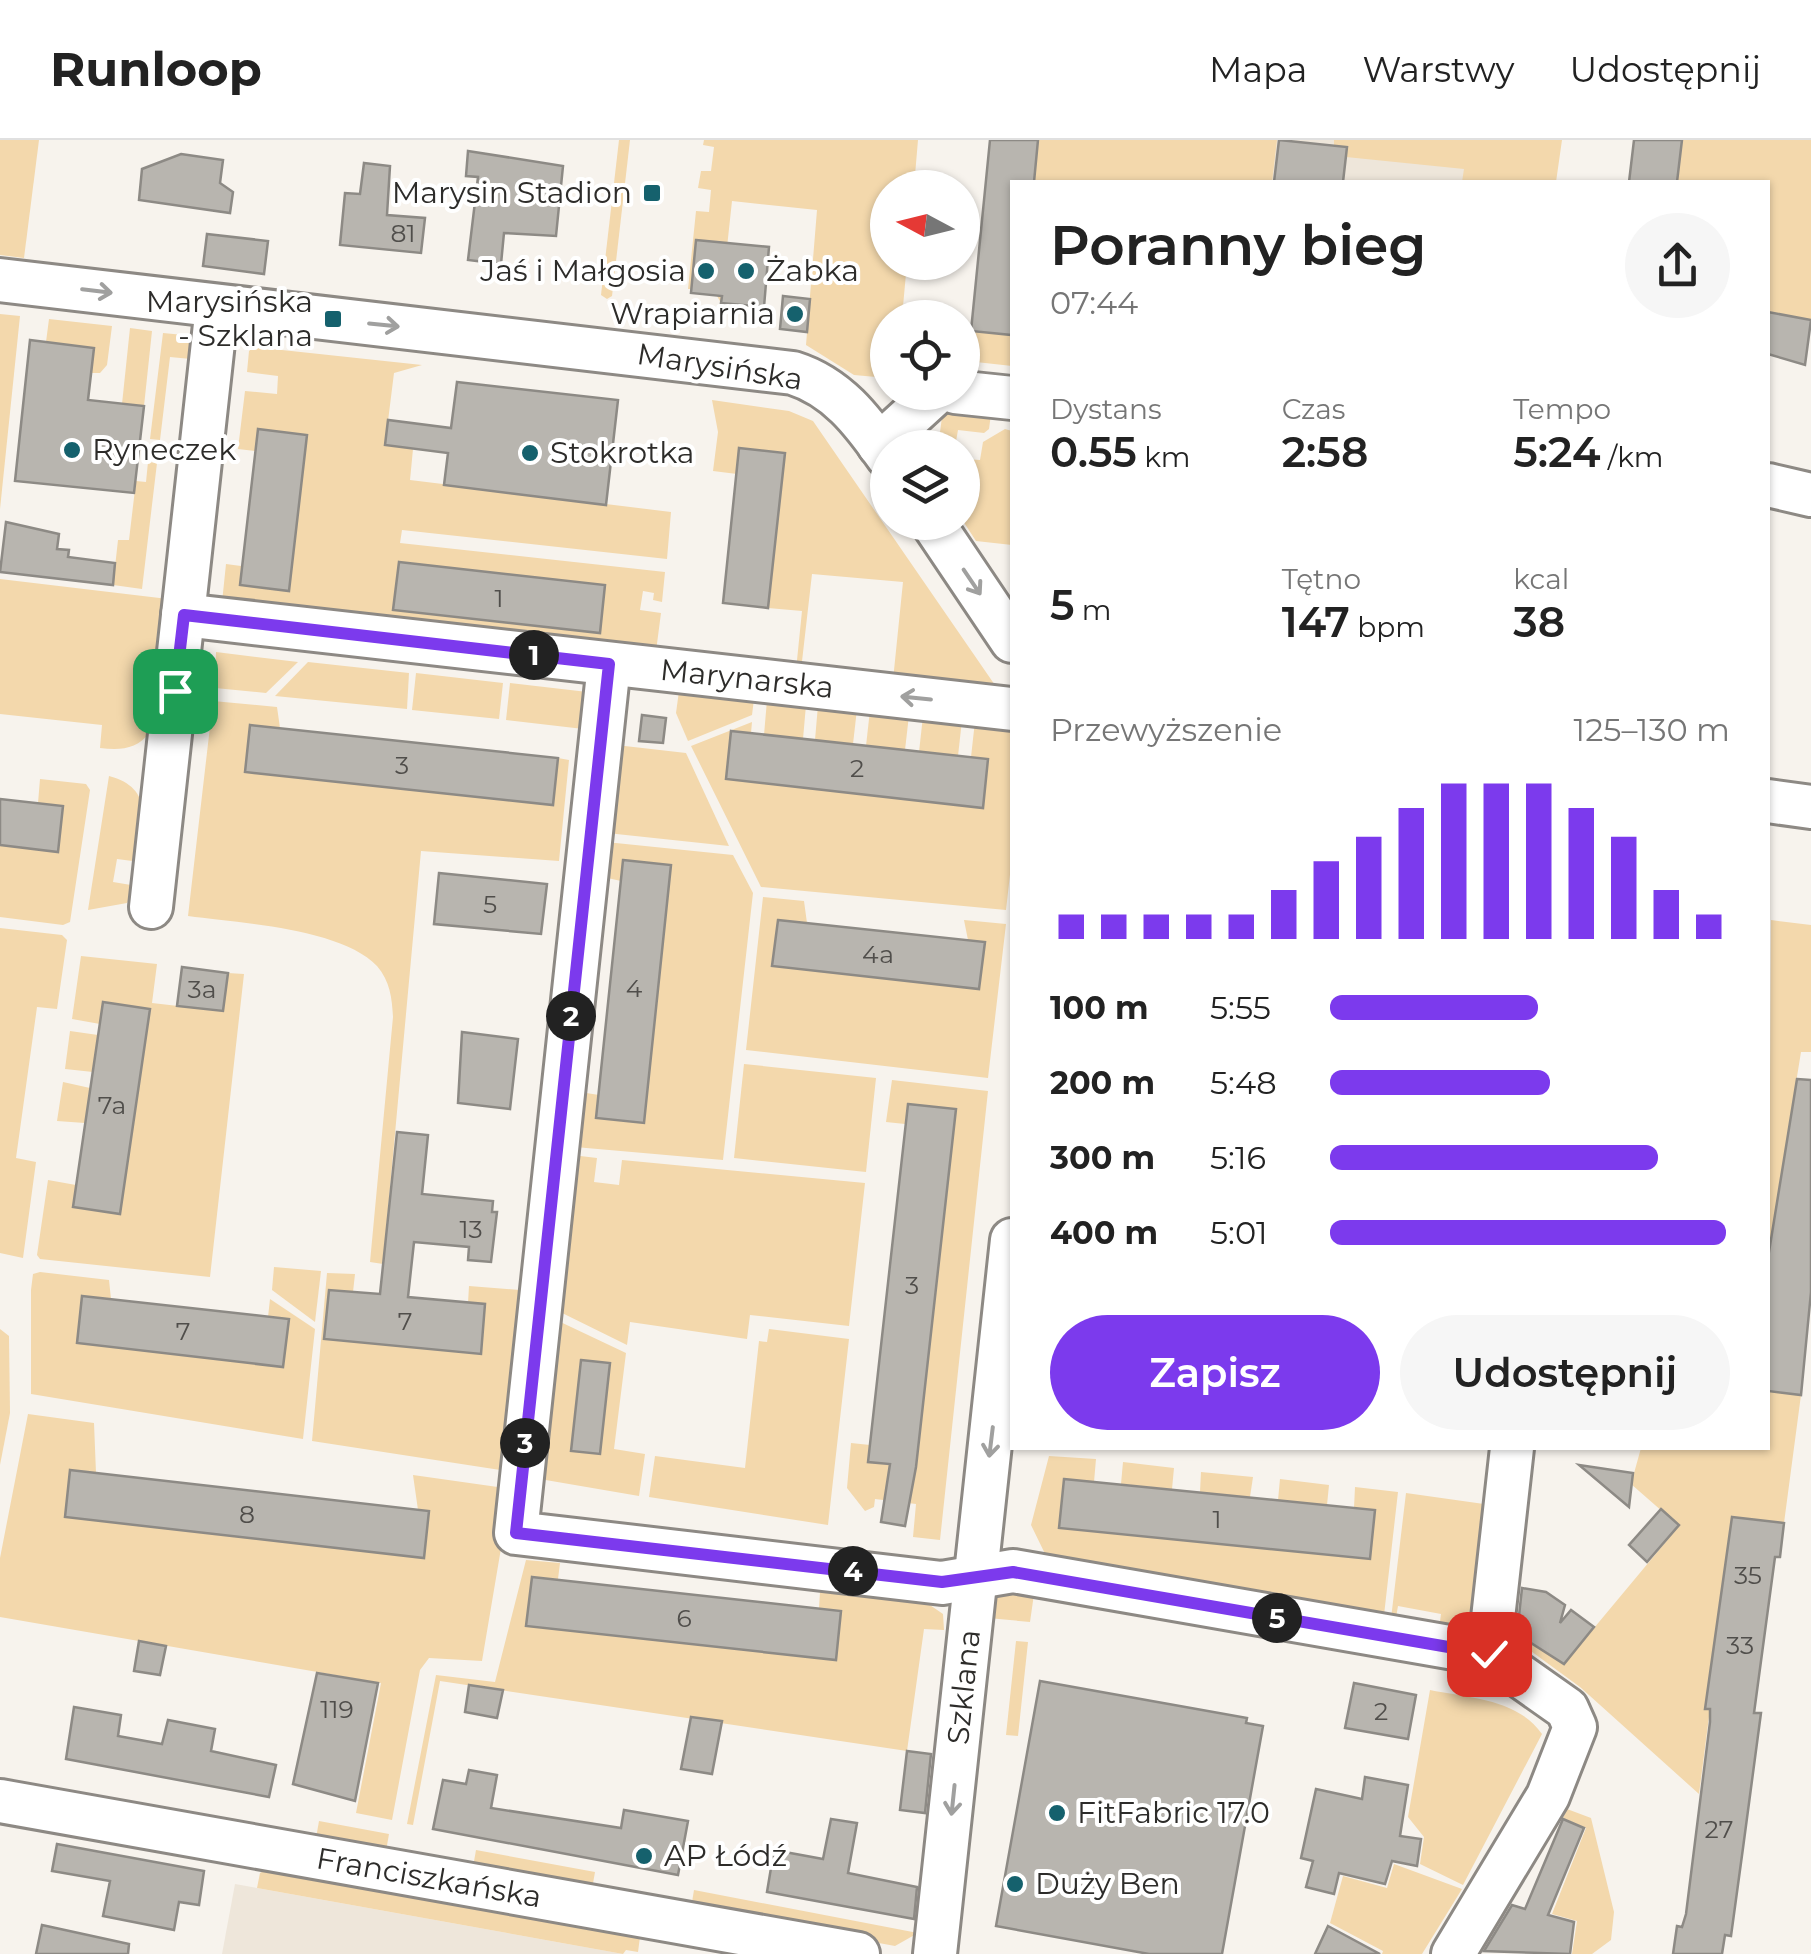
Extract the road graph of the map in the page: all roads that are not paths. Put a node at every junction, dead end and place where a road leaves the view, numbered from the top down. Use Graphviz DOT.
graph roads {
  1 [pos="0,280"];
  2 [pos="218,306"];
  3 [pos="980,396"];
  4 [pos="1010,398"];
  5 [pos="924,410"];
  6 [pos="904,430"];
  7 [pos="870,435"];
  8 [pos="1770,486"];
  9 [pos="1811,496"];
  10 [pos="944,540"];
  11 [pos="184,615"];
  12 [pos="1010,638"];
  13 [pos="609,664"];
  14 [pos="1010,708"];
  15 [pos="1770,801"];
  16 [pos="1811,807"];
  17 [pos="152,907"];
  18 [pos="1010,1258"];
  19 [pos="1512,1450"];
  20 [pos="975,1574"];
  21 [pos="1489,1654"];
  22 [pos="0,1801"];
  23 [pos="858,1954"];
  24 [pos="934,1954"];
  25 [pos="1453,1954"];
  1 -- 2 [label="street, Marysińska, one-way"];
  2 -- 7 [label="street, Marysińska, one-way"];
  2 -- 11 [label="street"];
  3 -- 4 [label="street, Marysińska"];
  5 -- 6 [label="street, Marysińska"];
  8 -- 9 [label="street"];
  10 -- 12 [label="street, one-way"];
  11 -- 13 [label="street, Marynarska"];
  11 -- 17 [label="street"];
  14 -- 13 [label="street, Marynarska, one-way"];
  13 -- 20 [label="street"];
  15 -- 16 [label="street"];
  18 -- 20 [label="street, Szklana, one-way"];
  19 -- 21 [label="street"];
  20 -- 21 [label="street"];
  20 -- 24 [label="street, Szklana, one-way"];
  21 -- 25 [label="street"];
  22 -- 23 [label="street, Franciszkańska"];
}
